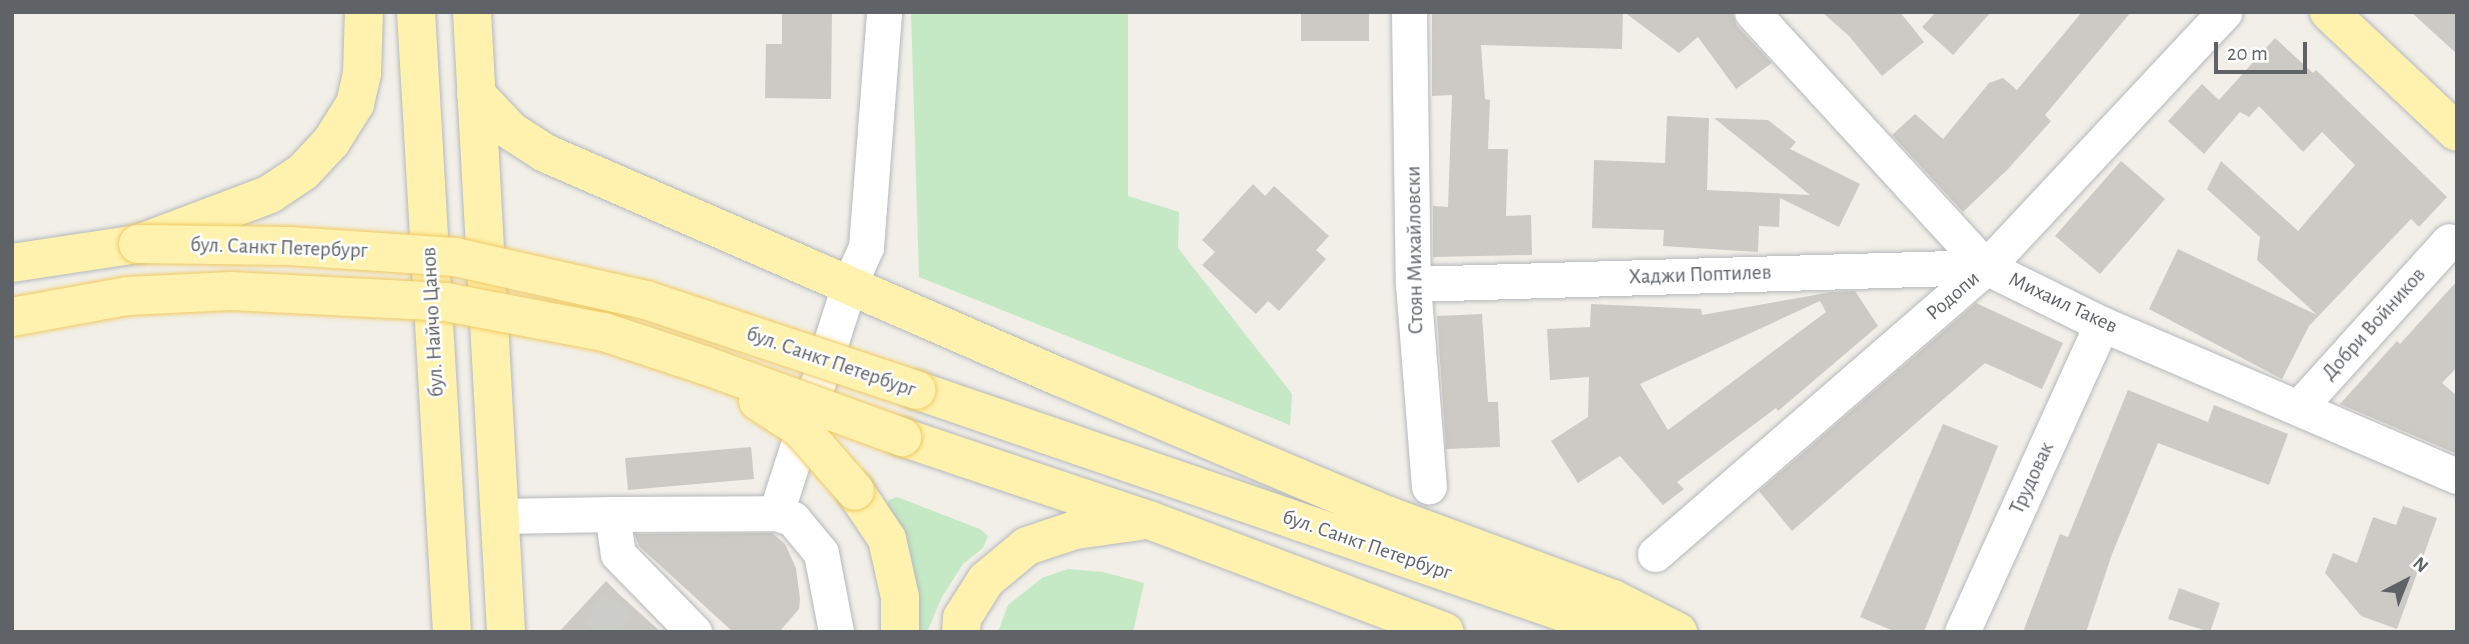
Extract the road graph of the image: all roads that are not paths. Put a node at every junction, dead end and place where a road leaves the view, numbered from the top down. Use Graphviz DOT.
graph roads {
  1 [pos="364,12"];
  2 [pos="416,12"];
  3 [pos="472,12"];
  4 [pos="884,12"];
  5 [pos="1409,12"];
  6 [pos="1752,12"];
  7 [pos="2225,12"];
  8 [pos="2329,12"];
  9 [pos="476,94"];
  10 [pos="2457,132"];
  11 [pos="2449,241"];
  12 [pos="138,244"];
  13 [pos="12,263"];
  14 [pos="1986,267"];
  15 [pos="1413,284"];
  16 [pos="849,285"];
  17 [pos="12,317"];
  18 [pos="2102,324"];
  19 [pos="704,365"];
  20 [pos="2300,406"];
  21 [pos="2457,476"];
  22 [pos="1429,486"];
  23 [pos="776,513"];
  24 [pos="612,514"];
  25 [pos="500,516"];
  26 [pos="1149,520"];
  27 [pos="618,554"];
  28 [pos="1655,554"];
  29 [pos="621,596"];
  30 [pos="681,627"];
  31 [pos="1433,630"];
  32 [pos="452,632"];
  33 [pos="506,632"];
  34 [pos="836,632"];
  35 [pos="900,632"];
  36 [pos="961,632"];
  37 [pos="1621,632"];
  38 [pos="1678,632"];
  39 [pos="1962,632"];
  1 -- 12 [label="main road"];
  2 -- 32 [label="main road, бул. Найчо Цанов"];
  3 -- 9 [label="main road"];
  4 -- 16 [label="street"];
  5 -- 15 [label="street, Стоян Михайловски"];
  6 -- 14 [label="street, Михаил Такев"];
  7 -- 14 [label="street, Родопи"];
  8 -- 10 [label="main road"];
  9 -- 16 [label="main road"];
  9 -- 25 [label="main road"];
  11 -- 20 [label="street, Добри Войников"];
  12 -- 13 [label="main road, бул. Санкт Петербург"];
  12 -- 37 [label="main road, бул. Санкт Петербург, bridge"];
  14 -- 15 [label="street, Хаджи Поптилев"];
  14 -- 18 [label="street, Михаил Такев"];
  14 -- 28 [label="street, Родопи"];
  15 -- 22 [label="street, Стоян Михайловски"];
  16 -- 23 [label="street"];
  16 -- 38 [label="main road"];
  17 -- 19 [label="main road, bridge"];
  18 -- 20 [label="street, Михаил Такев"];
  18 -- 39 [label="street, Трудовак"];
  19 -- 26 [label="main road, bridge"];
  19 -- 35 [label="main road, bridge"];
  20 -- 21 [label="street, Михаил Такев"];
  23 -- 24 [label="street"];
  23 -- 34 [label="street"];
  24 -- 25 [label="street"];
  24 -- 27 [label="street"];
  25 -- 33 [label="main road"];
  26 -- 31 [label="main road"];
  26 -- 36 [label="main road"];
  27 -- 29 [label="street"];
  27 -- 30 [label="street"];
}
